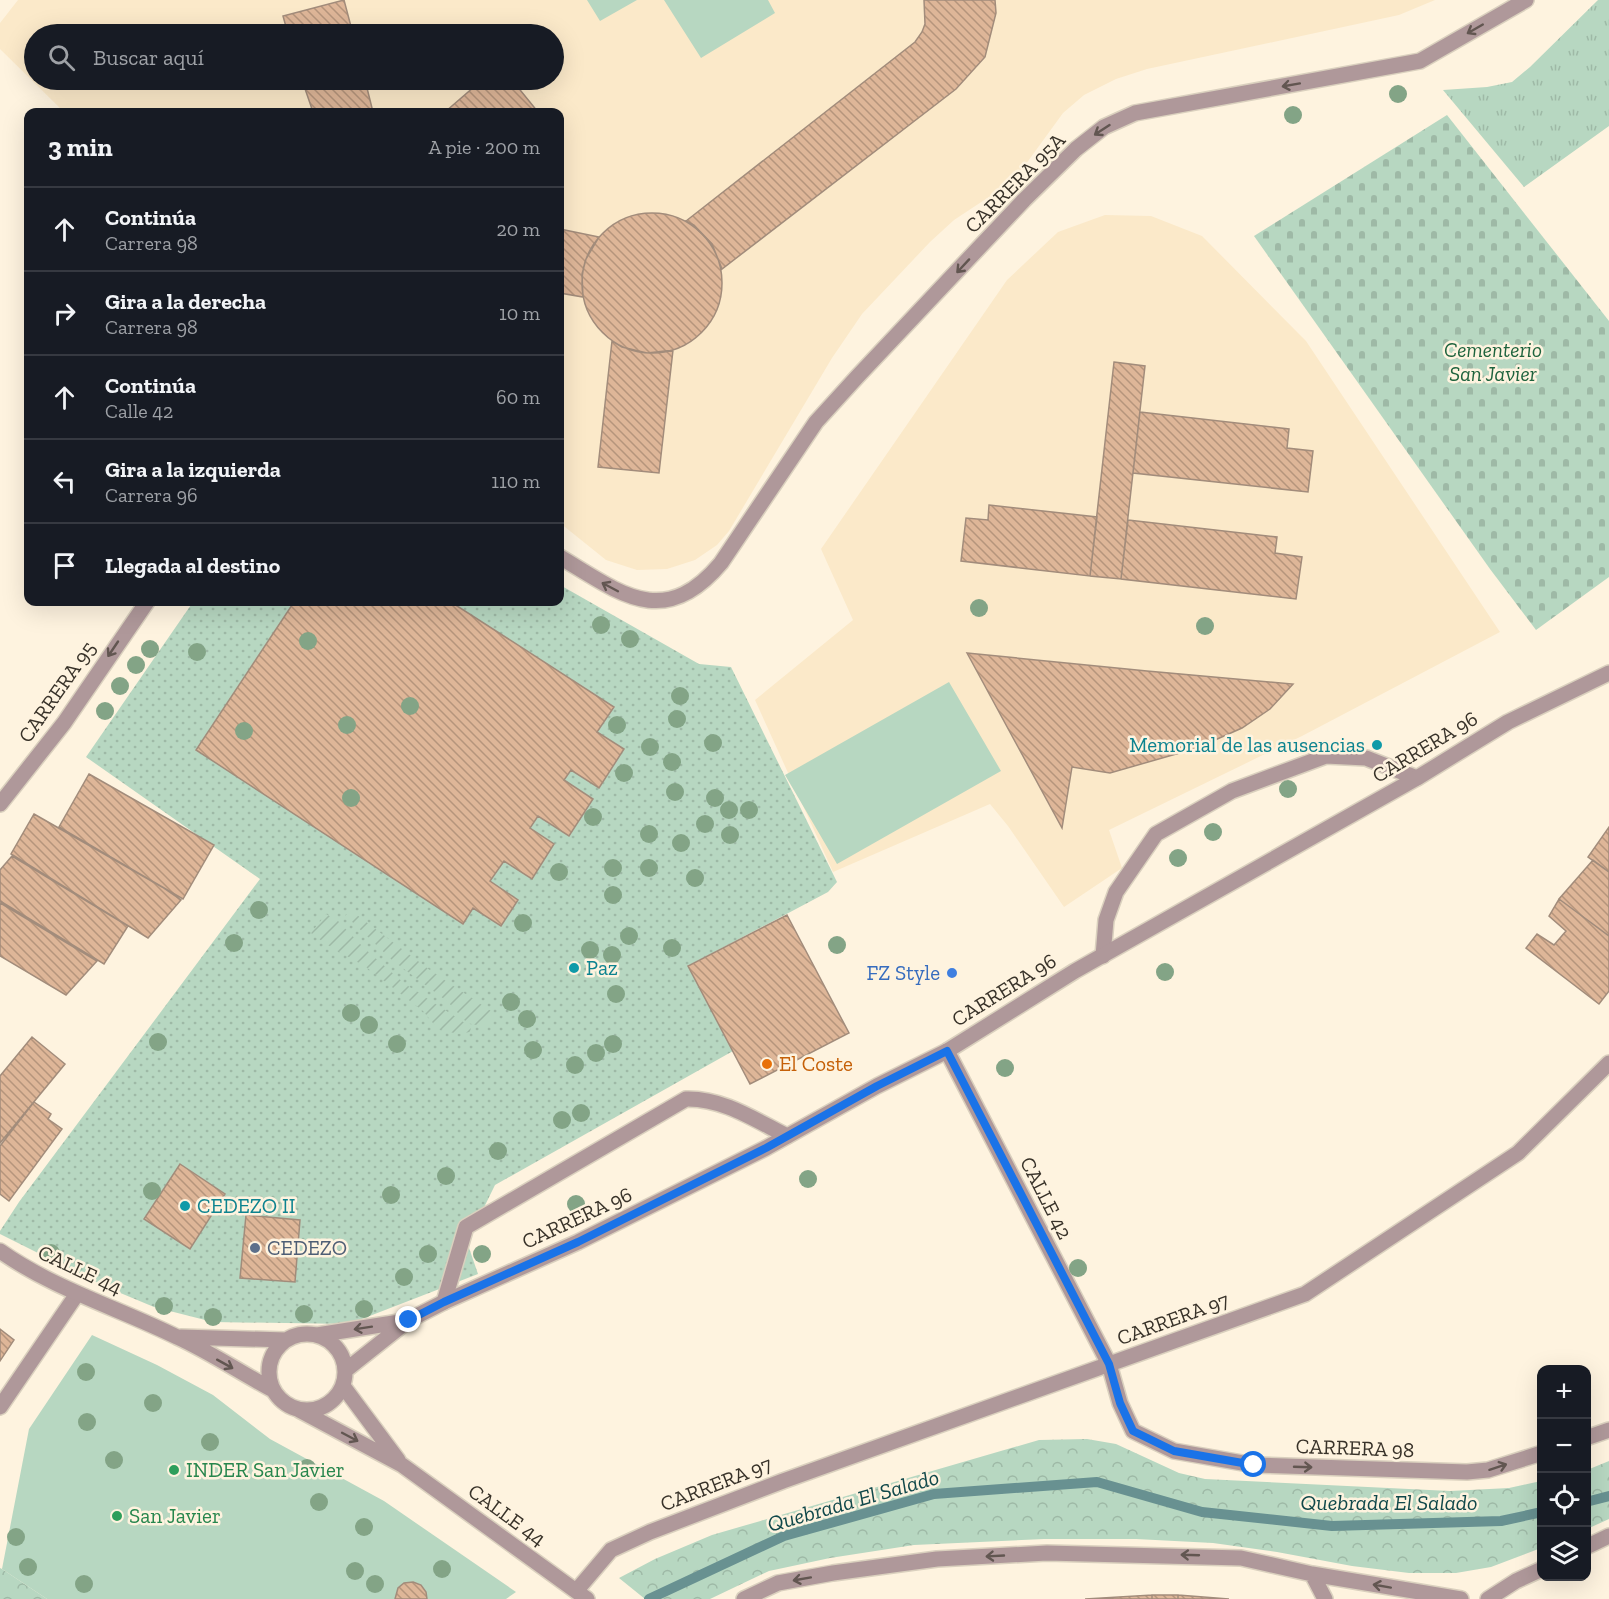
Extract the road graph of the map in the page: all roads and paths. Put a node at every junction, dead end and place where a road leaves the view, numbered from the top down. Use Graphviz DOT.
graph roads {
  1 [pos="1526,0"];
  2 [pos="564,559"];
  3 [pos="144,606"];
  4 [pos="1609,673"];
  5 [pos="1417,778"];
  6 [pos="0,804"];
  7 [pos="1102,956"];
  8 [pos="947,1051"];
  9 [pos="1609,1063"];
  10 [pos="787,1136"];
  11 [pos="0,1251"];
  12 [pos="77,1294"];
  13 [pos="444,1302"];
  14 [pos="409,1320"];
  15 [pos="317,1335"];
  16 [pos="178,1337"];
  17 [pos="286,1340"];
  18 [pos="1109,1364"];
  19 [pos="346,1370"];
  20 [pos="344,1386"];
  21 [pos="273,1390"];
  22 [pos="0,1407"];
  23 [pos="299,1410"];
  24 [pos="1609,1430"];
  25 [pos="1591,1437"];
  26 [pos="1537,1455"];
  27 [pos="402,1465"];
  28 [pos="1609,1536"];
  29 [pos="1591,1545"];
  30 [pos="1537,1571"];
  31 [pos="1312,1574"];
  32 [pos="582,1595"];
  33 [pos="744,1599"];
  34 [pos="1324,1599"];
  35 [pos="1461,1599"];
  36 [pos="1488,1599"];
  1 -- 2 [label="street, CARRERA 95A, one-way"];
  3 -- 6 [label="street, CARRERA 95, one-way"];
  4 -- 5 [label="street, CARRERA 96"];
  5 -- 7 [label="street, CARRERA 96"];
  5 -- 7 [label="street"];
  7 -- 8 [label="street, CARRERA 96"];
  8 -- 10 [label="street, CARRERA 96"];
  8 -- 18 [label="street, CALLE 42"];
  9 -- 18 [label="street, CARRERA 97"];
  10 -- 13 [label="street, CARRERA 96"];
  10 -- 13 [label="street"];
  11 -- 12 [label="street, CALLE 44"];
  12 -- 16 [label="street, CALLE 44"];
  12 -- 22 [label="street"];
  13 -- 14 [label="street, CARRERA 96"];
  14 -- 15 [label="street, CARRERA 96, one-way"];
  14 -- 19 [label="street, CARRERA 96"];
  15 -- 17 [label="street"];
  15 -- 19 [label="street"];
  16 -- 17 [label="street, CALLE 44"];
  16 -- 21 [label="street, CALLE 44, one-way"];
  17 -- 21 [label="street"];
  18 -- 26 [label="street, CARRERA 98, one-way"];
  18 -- 32 [label="street, CARRERA 97"];
  19 -- 20 [label="street"];
  20 -- 23 [label="street"];
  20 -- 27 [label="street, CALLE 44"];
  21 -- 23 [label="street"];
  23 -- 27 [label="street, CALLE 44, one-way"];
  24 -- 25 [label="street"];
  27 -- 32 [label="street, CALLE 44"];
  28 -- 29 [label="street"];
  30 -- 36 [label="street"];
  31 -- 33 [label="street, one-way"];
  31 -- 34 [label="street"];
  35 -- 31 [label="street, one-way"];
}
